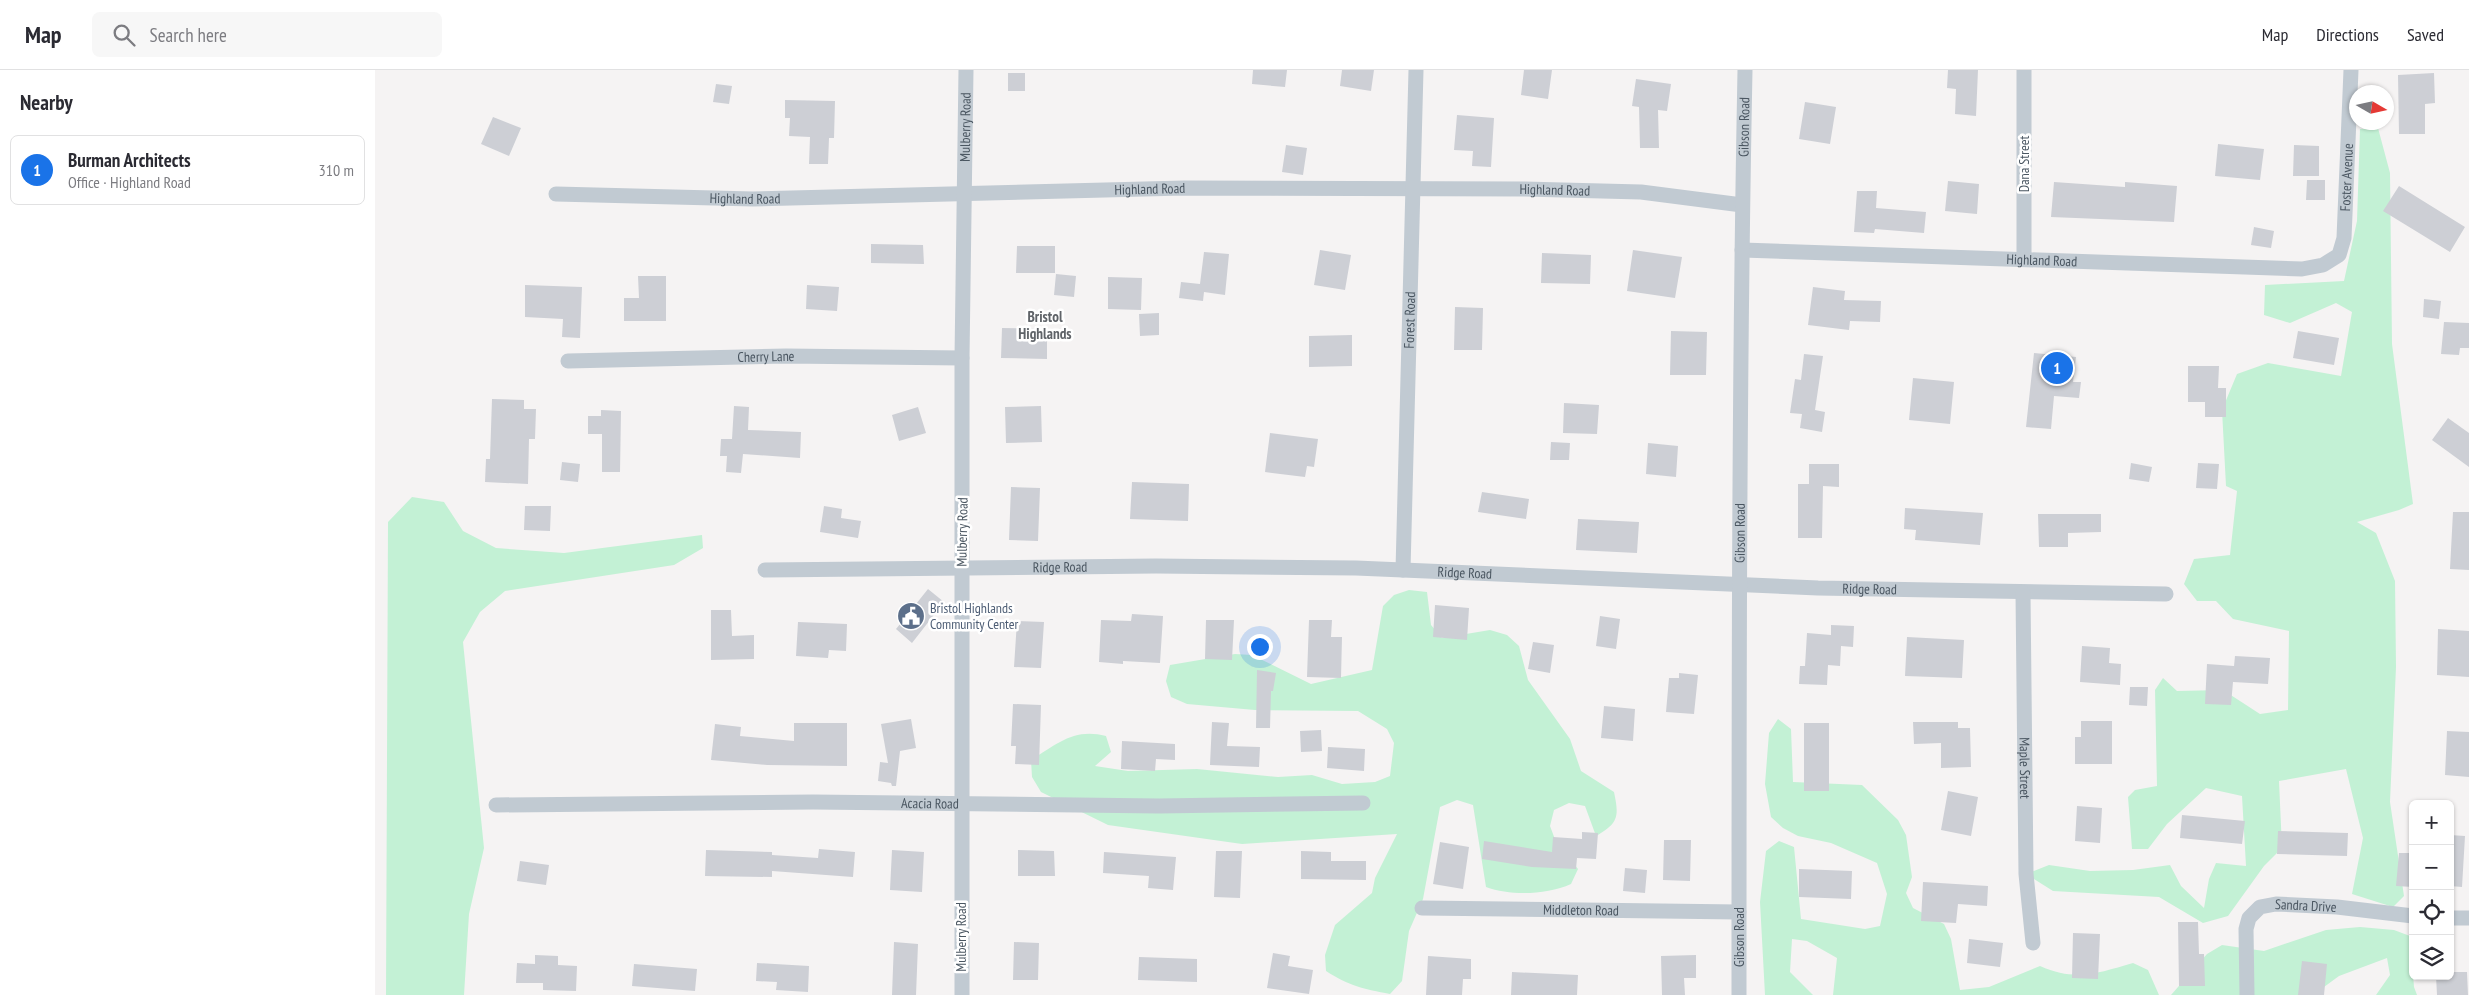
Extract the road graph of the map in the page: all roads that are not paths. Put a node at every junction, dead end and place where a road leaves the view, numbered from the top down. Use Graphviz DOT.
graph roads {
  1 [pos="966,70"];
  2 [pos="1416,70"];
  3 [pos="1745,70"];
  4 [pos="2023,70"];
  5 [pos="2351,70"];
  6 [pos="1411,189"];
  7 [pos="963,193"];
  8 [pos="556,194"];
  9 [pos="1742,205"];
  10 [pos="1742,250"];
  11 [pos="2339,255"];
  12 [pos="2024,258"];
  13 [pos="962,358"];
  14 [pos="568,361"];
  15 [pos="962,568"];
  16 [pos="765,570"];
  17 [pos="1403,570"];
  18 [pos="1739,584"];
  19 [pos="2023,592"];
  20 [pos="2165,594"];
  21 [pos="961,803"];
  22 [pos="1363,803"];
  23 [pos="496,805"];
  24 [pos="1422,908"];
  25 [pos="1739,912"];
  26 [pos="2409,916"];
  27 [pos="2454,918"];
  28 [pos="2469,918"];
  29 [pos="2033,943"];
  30 [pos="962,995"];
  31 [pos="1739,995"];
  32 [pos="2247,995"];
  1 -- 7 [label="street, Mulberry Road"];
  2 -- 6 [label="street, Forest Road"];
  3 -- 9 [label="street, Gibson Road"];
  4 -- 12 [label="street, Dana Street"];
  5 -- 11 [label="street, Foster Avenue"];
  6 -- 7 [label="street, Highland Road"];
  6 -- 9 [label="street, Highland Road"];
  6 -- 17 [label="street, Forest Road"];
  7 -- 8 [label="street, Highland Road"];
  7 -- 13 [label="street, Mulberry Road"];
  9 -- 10 [label="street, Gibson Road"];
  10 -- 12 [label="street, Highland Road"];
  10 -- 18 [label="street, Gibson Road"];
  11 -- 12 [label="street, Highland Road"];
  13 -- 14 [label="street, Cherry Lane"];
  13 -- 15 [label="street, Mulberry Road"];
  15 -- 16 [label="street, Ridge Road"];
  15 -- 17 [label="street, Ridge Road"];
  15 -- 21 [label="street, Mulberry Road"];
  17 -- 18 [label="street, Ridge Road"];
  18 -- 19 [label="street, Ridge Road"];
  18 -- 25 [label="street, Gibson Road"];
  19 -- 20 [label="street, Ridge Road"];
  19 -- 29 [label="street, Maple Street"];
  21 -- 22 [label="street, Acacia Road"];
  21 -- 23 [label="street, Acacia Road"];
  21 -- 30 [label="street, Mulberry Road"];
  24 -- 25 [label="street, Middleton Road"];
  25 -- 31 [label="street, Gibson Road"];
  26 -- 32 [label="street, Sandra Drive"];
  27 -- 28 [label="street"];
}
